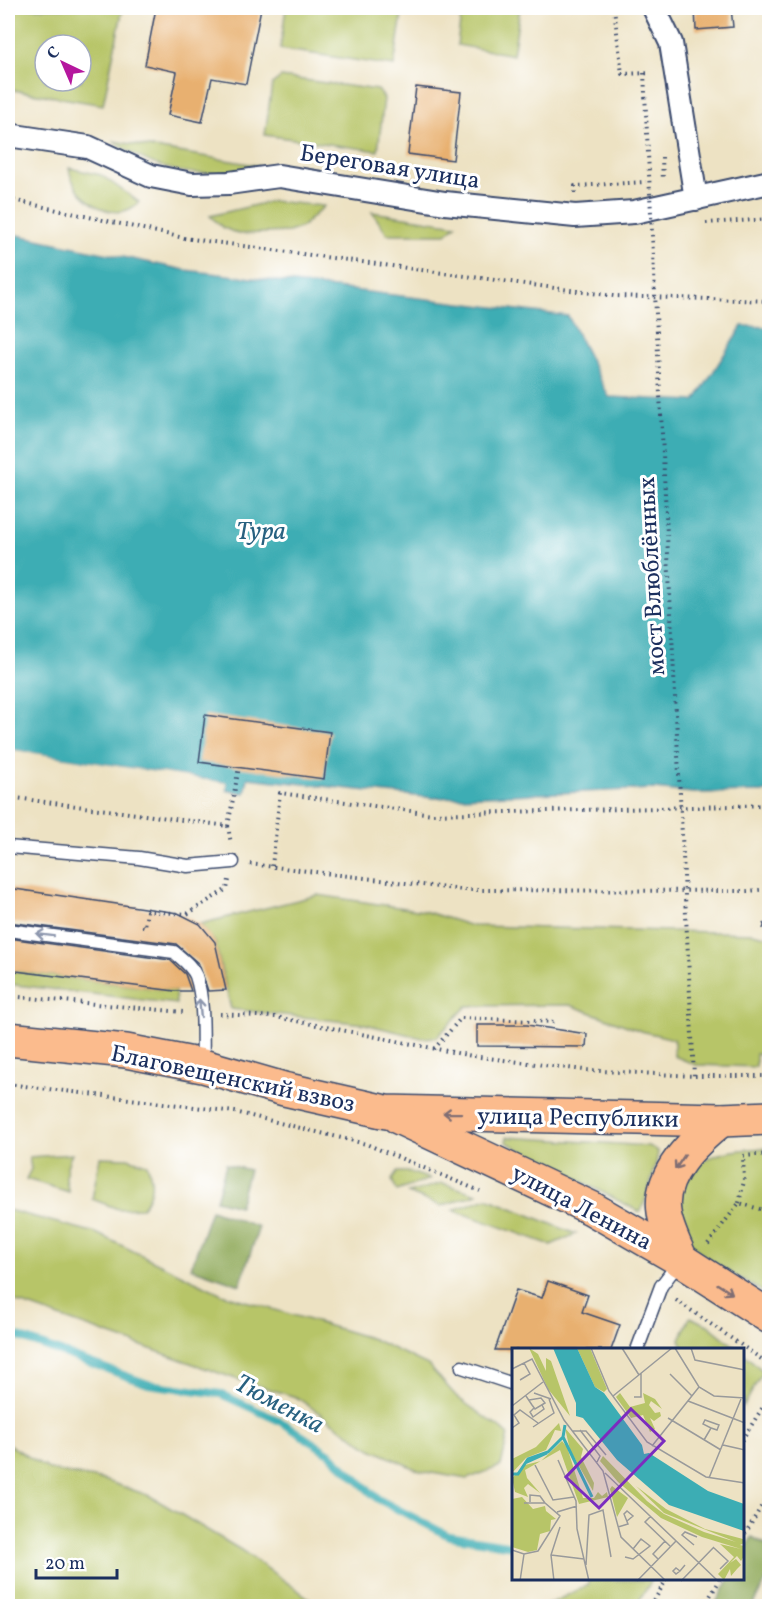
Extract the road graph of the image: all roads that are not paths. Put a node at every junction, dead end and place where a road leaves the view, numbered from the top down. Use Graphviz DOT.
graph roads {
  1 [pos="654,8"];
  2 [pos="8,135"];
  3 [pos="770,182"];
  4 [pos="696,199"];
  5 [pos="8,847"];
  6 [pos="233,862"];
  7 [pos="8,930"];
  8 [pos="8,1039"];
  9 [pos="203,1066"];
  10 [pos="386,1112"];
  11 [pos="770,1118"];
  12 [pos="721,1120"];
  13 [pos="695,1252"];
  14 [pos="770,1317"];
  15 [pos="638,1348"];
  16 [pos="462,1367"];
  17 [pos="512,1384"];
  1 -- 4 [label="street"];
  2 -- 4 [label="street, Береговая улица"];
  3 -- 4 [label="street, Береговая улица"];
  5 -- 6 [label="lane"];
  9 -- 7 [label="lane, one-way"];
  8 -- 9 [label="main road, Благовещенский взвоз"];
  9 -- 10 [label="main road, Благовещенский взвоз"];
  12 -- 10 [label="main road, улица Республики, one-way"];
  10 -- 13 [label="main road, улица Ленина"];
  11 -- 12 [label="main road, улица Республики"];
  12 -- 13 [label="main road, one-way"];
  13 -- 14 [label="main road, улица Ленина, one-way"];
  13 -- 15 [label="lane"];
  16 -- 17 [label="lane"];
}
